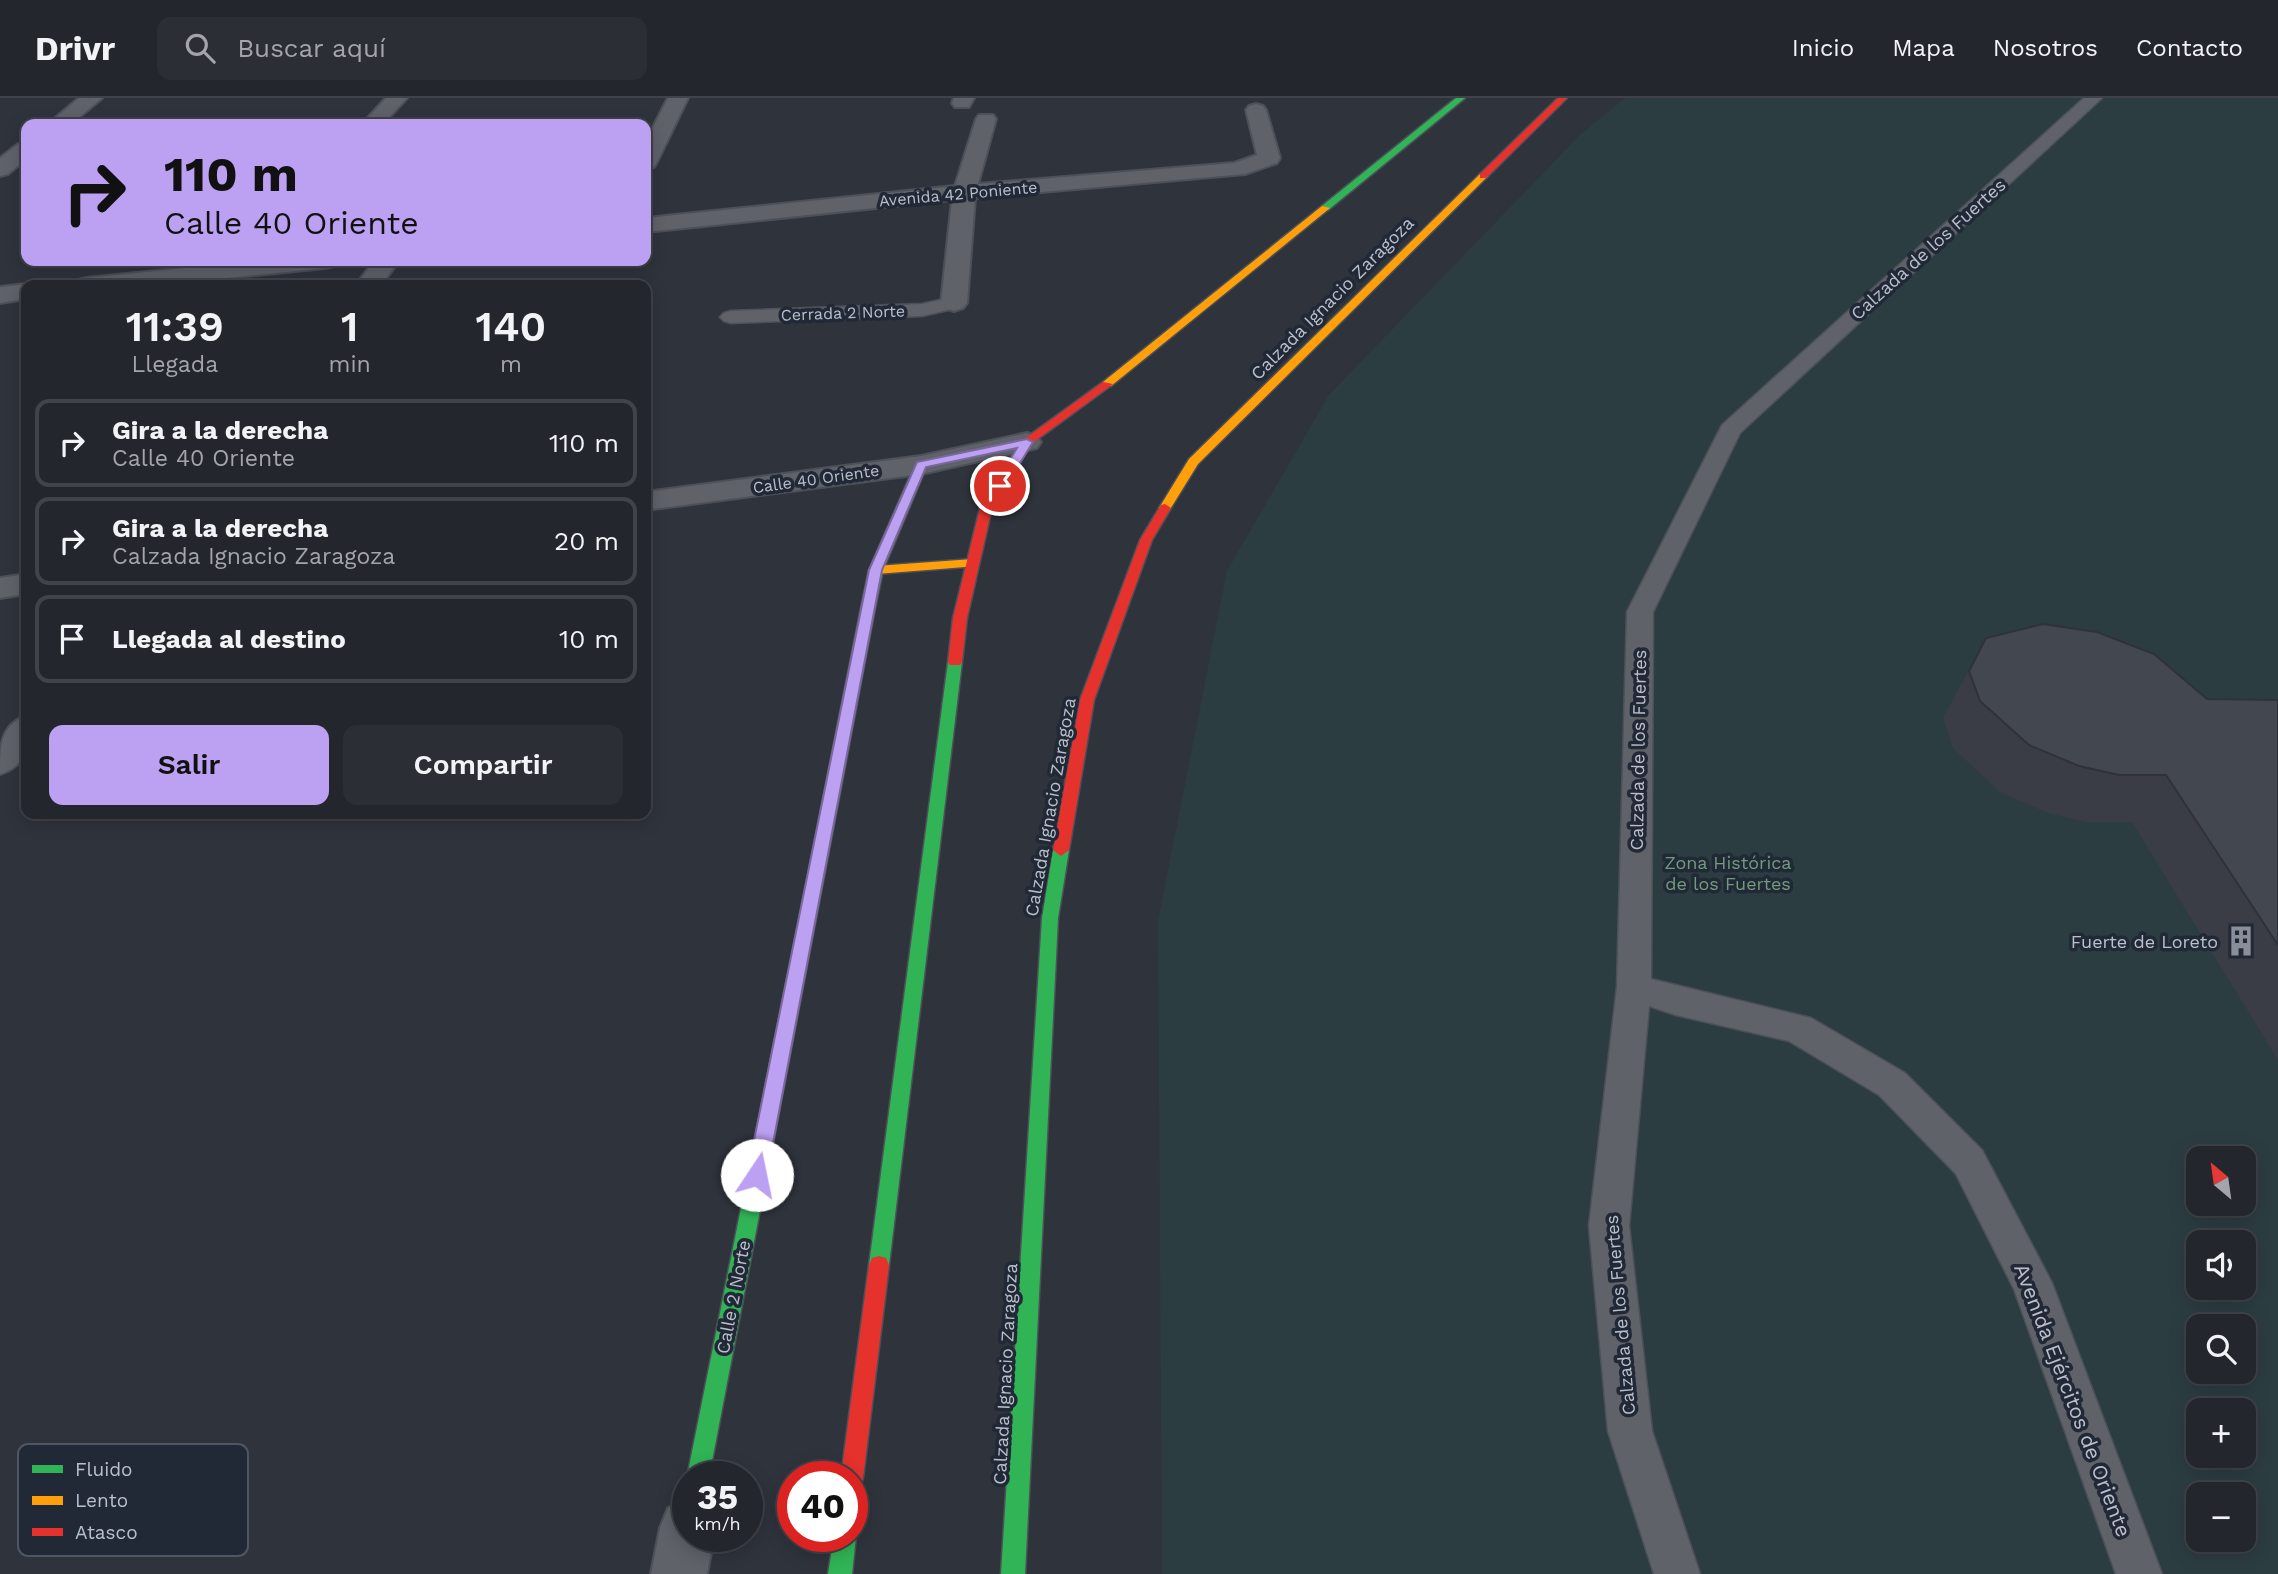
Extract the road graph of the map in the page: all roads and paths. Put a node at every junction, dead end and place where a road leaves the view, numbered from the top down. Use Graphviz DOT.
graph roads {
  1 [pos="92,98"];
  2 [pos="397,98"];
  3 [pos="678,98"];
  4 [pos="1461,98"];
  5 [pos="1563,98"];
  6 [pos="2094,98"];
  7 [pos="1256,110"];
  8 [pos="65,119"];
  9 [pos="377,119"];
  10 [pos="986,119"];
  11 [pos="651,152"];
  12 [pos="21,153"];
  13 [pos="0,169"];
  14 [pos="964,192"];
  15 [pos="651,224"];
  16 [pos="226,266"];
  17 [pos="383,266"];
  18 [pos="124,280"];
  19 [pos="372,280"];
  20 [pos="21,293"];
  21 [pos="0,295"];
  22 [pos="954,303"];
  23 [pos="732,317"];
  24 [pos="1027,442"];
  25 [pos="921,465"];
  26 [pos="651,500"];
  27 [pos="973,562"];
  28 [pos="876,570"];
  29 [pos="21,585"];
  30 [pos="0,587"];
  31 [pos="21,734"];
  32 [pos="0,761"];
  33 [pos="1634,986"];
  34 [pos="701,1461"];
  35 [pos="854,1461"];
  36 [pos="683,1552"];
  37 [pos="843,1552"];
  38 [pos="679,1574"];
  39 [pos="840,1574"];
  40 [pos="1013,1574"];
  41 [pos="1677,1574"];
  42 [pos="2139,1574"];
  1 -- 8 [label="street"];
  2 -- 9 [label="street"];
  3 -- 11 [label="street"];
  4 -- 24 [label="main road"];
  5 -- 40 [label="main road, Calzada Ignacio Zaragoza"];
  6 -- 33 [label="lane, Calzada de los Fuertes"];
  7 -- 14 [label="street, Avenida 42 Poniente"];
  10 -- 14 [label="street"];
  12 -- 13 [label="street"];
  14 -- 15 [label="street, Avenida 42 Poniente"];
  14 -- 22 [label="street"];
  16 -- 18 [label="street"];
  17 -- 19 [label="street"];
  20 -- 21 [label="street"];
  22 -- 23 [label="lane, Cerrada 2 Norte"];
  24 -- 25 [label="street, Calle 40 Oriente"];
  24 -- 27 [label="main road"];
  25 -- 26 [label="street, Calle 40 Oriente"];
  25 -- 28 [label="main road, Calle 2 Norte"];
  27 -- 28 [label="main road"];
  27 -- 35 [label="main road"];
  28 -- 34 [label="main road, Calle 2 Norte"];
  29 -- 30 [label="street"];
  31 -- 32 [label="street"];
  33 -- 41 [label="lane, Calzada de los Fuertes"];
  33 -- 42 [label="lane, Avenida Ejércitos de Oriente"];
  36 -- 38 [label="street"];
  37 -- 39 [label="main road"];
}
